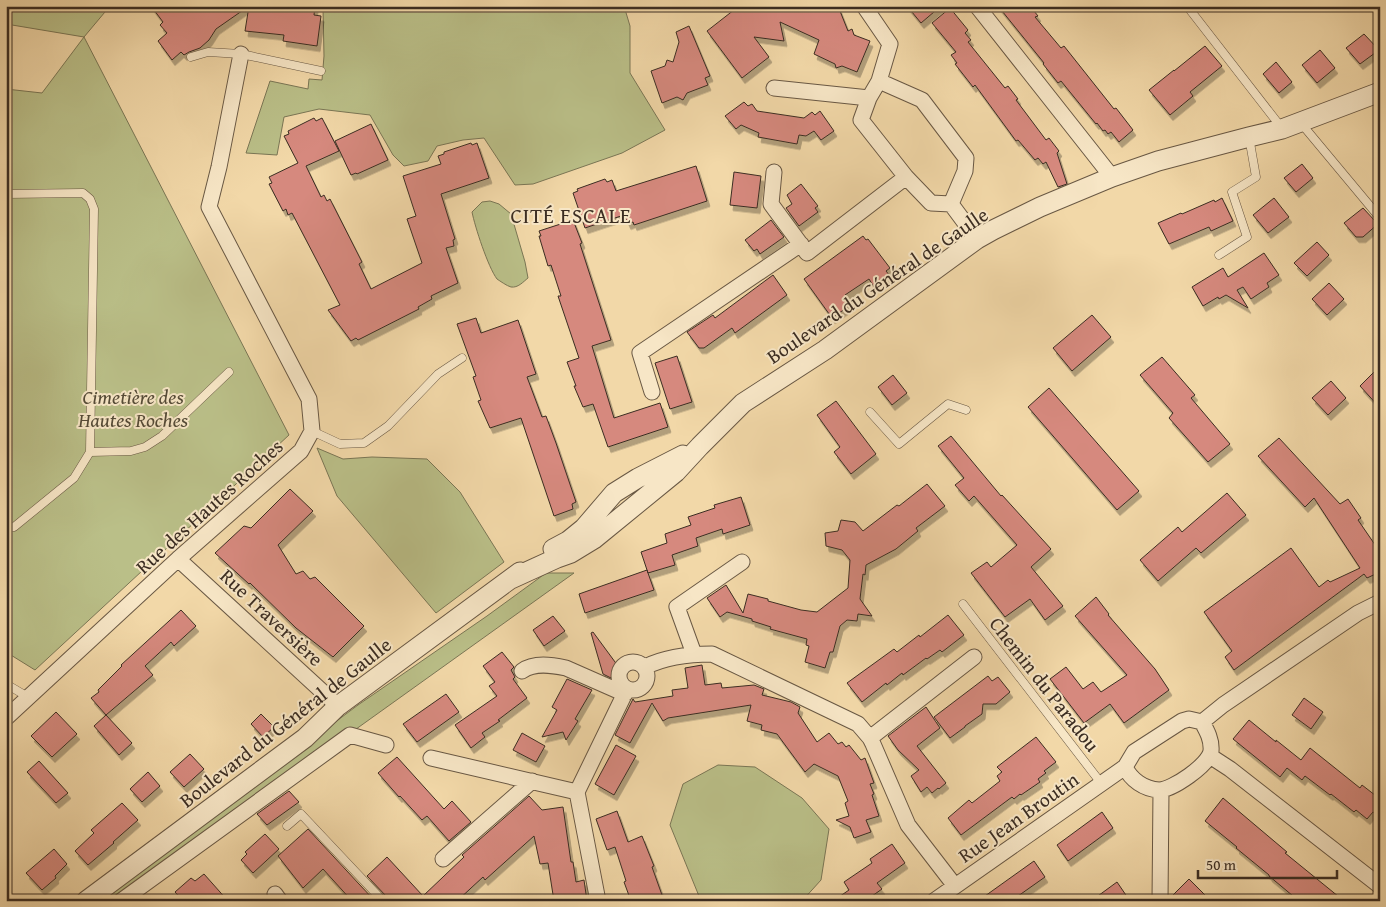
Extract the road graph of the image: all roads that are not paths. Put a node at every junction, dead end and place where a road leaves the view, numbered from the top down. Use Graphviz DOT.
graph roads {
  1 [pos="864,6"];
  2 [pos="977,6"];
  3 [pos="1187,6"];
  4 [pos="240,54"];
  5 [pos="191,58"];
  6 [pos="321,71"];
  7 [pos="879,81"];
  8 [pos="774,88"];
  9 [pos="1380,92"];
  10 [pos="869,98"];
  11 [pos="1300,122"];
  12 [pos="1282,129"];
  13 [pos="1249,136"];
  14 [pos="774,172"];
  15 [pos="906,177"];
  16 [pos="1112,177"];
  17 [pos="6,194"];
  18 [pos="951,204"];
  19 [pos="1380,218"];
  20 [pos="977,240"];
  21 [pos="801,244"];
  22 [pos="1219,255"];
  23 [pos="462,358"];
  24 [pos="229,372"];
  25 [pos="652,392"];
  26 [pos="966,410"];
  27 [pos="870,412"];
  28 [pos="312,431"];
  29 [pos="90,452"];
  30 [pos="6,528"];
  31 [pos="178,559"];
  32 [pos="742,562"];
  33 [pos="1380,602"];
  34 [pos="963,604"];
  35 [pos="694,654"];
  36 [pos="974,657"];
  37 [pos="645,667"];
  38 [pos="522,671"];
  39 [pos="6,684"];
  40 [pos="626,692"];
  41 [pos="28,697"];
  42 [pos="338,706"];
  43 [pos="6,718"];
  44 [pos="1202,722"];
  45 [pos="870,738"];
  46 [pos="386,744"];
  47 [pos="1210,756"];
  48 [pos="431,758"];
  49 [pos="1125,767"];
  50 [pos="532,782"];
  51 [pos="1101,783"];
  52 [pos="1161,790"];
  53 [pos="577,792"];
  54 [pos="287,826"];
  55 [pos="443,859"];
  56 [pos="955,886"];
  57 [pos="1380,886"];
  58 [pos="86,901"];
  59 [pos="121,901"];
  60 [pos="383,901"];
  61 [pos="598,901"];
  62 [pos="934,901"];
  63 [pos="1160,901"];
  1 -- 7 [label="street"];
  2 -- 16 [label="street"];
  3 -- 12 [label="lane"];
  4 -- 5 [label="lane"];
  4 -- 6 [label="lane"];
  4 -- 28 [label="street"];
  7 -- 10 [label="street"];
  7 -- 18 [label="street"];
  8 -- 10 [label="street"];
  9 -- 11 [label="street, Boulevard du Général de Gaulle"];
  10 -- 15 [label="street"];
  11 -- 12 [label="street, Boulevard du Général de Gaulle"];
  11 -- 19 [label="lane"];
  12 -- 13 [label="street, Boulevard du Général de Gaulle"];
  13 -- 16 [label="street, Boulevard du Général de Gaulle"];
  13 -- 22 [label="lane"];
  14 -- 21 [label="street"];
  15 -- 18 [label="street"];
  15 -- 21 [label="street"];
  16 -- 20 [label="street, Boulevard du Général de Gaulle"];
  17 -- 29 [label="lane"];
  18 -- 20 [label="street"];
  20 -- 42 [label="street, Boulevard du Général de Gaulle"];
  21 -- 25 [label="street"];
  23 -- 28 [label="lane"];
  24 -- 29 [label="lane"];
  26 -- 27 [label="lane"];
  28 -- 31 [label="street, Rue des Hautes Roches"];
  29 -- 30 [label="lane"];
  31 -- 41 [label="street, Rue des Hautes Roches"];
  31 -- 42 [label="street, Rue Traversière"];
  32 -- 35 [label="street"];
  33 -- 44 [label="street"];
  34 -- 51 [label="lane, Chemin du Paradou"];
  35 -- 37 [label="street"];
  35 -- 45 [label="street"];
  36 -- 45 [label="street"];
  37 -- 40 [label="street"];
  37 -- 40 [label="street"];
  38 -- 40 [label="street"];
  39 -- 41 [label="lane"];
  40 -- 53 [label="street"];
  41 -- 43 [label="street, Rue des Hautes Roches"];
  42 -- 58 [label="street, Boulevard du Général de Gaulle"];
  44 -- 47 [label="street"];
  44 -- 49 [label="street, Rue Jean Broutin"];
  45 -- 56 [label="street"];
  46 -- 59 [label="street"];
  47 -- 52 [label="street"];
  47 -- 57 [label="street"];
  48 -- 50 [label="street"];
  49 -- 51 [label="street, Rue Jean Broutin"];
  49 -- 52 [label="street"];
  50 -- 53 [label="street"];
  50 -- 55 [label="street"];
  51 -- 56 [label="street, Rue Jean Broutin"];
  52 -- 63 [label="street"];
  53 -- 61 [label="street"];
  54 -- 60 [label="lane"];
  56 -- 62 [label="street, Rue Jean Broutin"];
}
